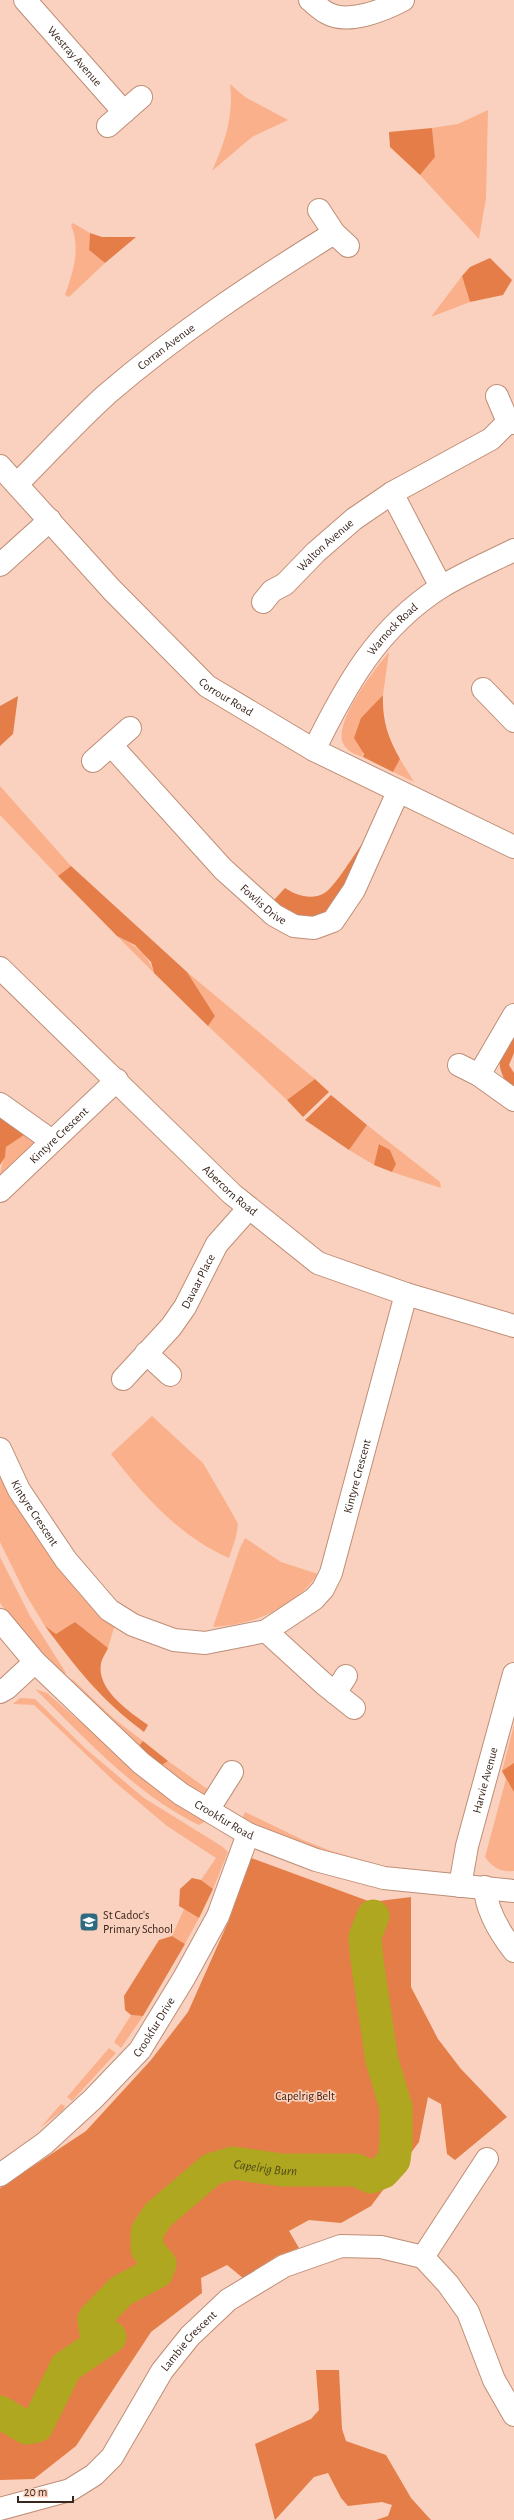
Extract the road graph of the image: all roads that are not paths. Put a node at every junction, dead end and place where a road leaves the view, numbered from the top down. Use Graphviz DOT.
graph roads {
  1 [pos="24,0"];
  2 [pos="310,0"];
  3 [pos="403,0"];
  4 [pos="140,97"];
  5 [pos="124,112"];
  6 [pos="108,126"];
  7 [pos="319,210"];
  8 [pos="497,396"];
  9 [pos="511,423"];
  10 [pos="0,466"];
  11 [pos="17,484"];
  12 [pos="392,493"];
  13 [pos="50,520"];
  14 [pos="514,550"];
  15 [pos="0,565"];
  16 [pos="441,587"];
  17 [pos="263,602"];
  18 [pos="483,689"];
  19 [pos="514,721"];
  20 [pos="130,728"];
  21 [pos="111,745"];
  22 [pos="314,750"];
  23 [pos="93,760"];
  24 [pos="398,792"];
  25 [pos="514,847"];
  26 [pos="0,968"];
  27 [pos="514,1015"];
  28 [pos="459,1065"];
  29 [pos="479,1075"];
  30 [pos="117,1080"];
  31 [pos="514,1100"];
  32 [pos="0,1104"];
  33 [pos="52,1141"];
  34 [pos="0,1191"];
  35 [pos="249,1208"];
  36 [pos="406,1294"];
  37 [pos="514,1326"];
  38 [pos="146,1353"];
  39 [pos="170,1375"];
  40 [pos="123,1378"];
  41 [pos="0,1450"];
  42 [pos="0,1620"];
  43 [pos="266,1631"];
  44 [pos="35,1662"];
  45 [pos="514,1674"];
  46 [pos="0,1692"];
  47 [pos="354,1708"];
  48 [pos="232,1772"];
  49 [pos="208,1810"];
  50 [pos="248,1834"];
  51 [pos="460,1886"];
  52 [pos="485,1887"];
  53 [pos="514,1891"];
  54 [pos="514,1951"];
  55 [pos="487,2159"];
  56 [pos="0,2175"];
  57 [pos="423,2257"];
  58 [pos="514,2415"];
  59 [pos="0,2509"];
  1 -- 5 [label="street, Westray Avenue"];
  2 -- 3 [label="street"];
  4 -- 5 [label="street"];
  5 -- 6 [label="street"];
  7 -- 11 [label="street, Corran Avenue"];
  8 -- 9 [label="street, Walton Avenue"];
  9 -- 12 [label="street, Walton Avenue"];
  10 -- 11 [label="street, Corrour Road"];
  11 -- 13 [label="street, Corrour Road"];
  12 -- 16 [label="street"];
  12 -- 17 [label="street, Walton Avenue"];
  13 -- 15 [label="street"];
  13 -- 22 [label="street, Corrour Road"];
  14 -- 16 [label="street, Warnock Road"];
  16 -- 22 [label="street, Warnock Road"];
  18 -- 19 [label="street"];
  20 -- 21 [label="street"];
  21 -- 23 [label="street"];
  21 -- 24 [label="street, Fowlis Drive"];
  22 -- 24 [label="street, Corrour Road"];
  24 -- 25 [label="street, Corrour Road"];
  26 -- 30 [label="street, Abercorn Road"];
  27 -- 29 [label="street"];
  28 -- 29 [label="street"];
  29 -- 31 [label="street"];
  30 -- 33 [label="street, Kintyre Crescent"];
  30 -- 35 [label="street, Abercorn Road"];
  32 -- 33 [label="street"];
  33 -- 34 [label="street, Kintyre Crescent"];
  35 -- 36 [label="street, Abercorn Road"];
  35 -- 38 [label="street, Davaar Place"];
  36 -- 37 [label="street, Abercorn Road"];
  36 -- 43 [label="street, Kintyre Crescent"];
  38 -- 39 [label="street"];
  38 -- 40 [label="street, Davaar Place"];
  41 -- 43 [label="street, Kintyre Crescent"];
  42 -- 44 [label="street, Crookfur Road"];
  43 -- 47 [label="street"];
  44 -- 46 [label="street"];
  44 -- 49 [label="street, Crookfur Road"];
  45 -- 51 [label="street, Harvie Avenue"];
  48 -- 49 [label="street"];
  49 -- 50 [label="street, Crookfur Road"];
  50 -- 51 [label="street, Crookfur Road"];
  50 -- 56 [label="street, Crookfur Drive"];
  51 -- 52 [label="street, Crookfur Road"];
  52 -- 53 [label="street, Crookfur Road"];
  52 -- 54 [label="street"];
  55 -- 57 [label="street"];
  57 -- 58 [label="street"];
  57 -- 59 [label="street, Lambie Crescent"];
}
